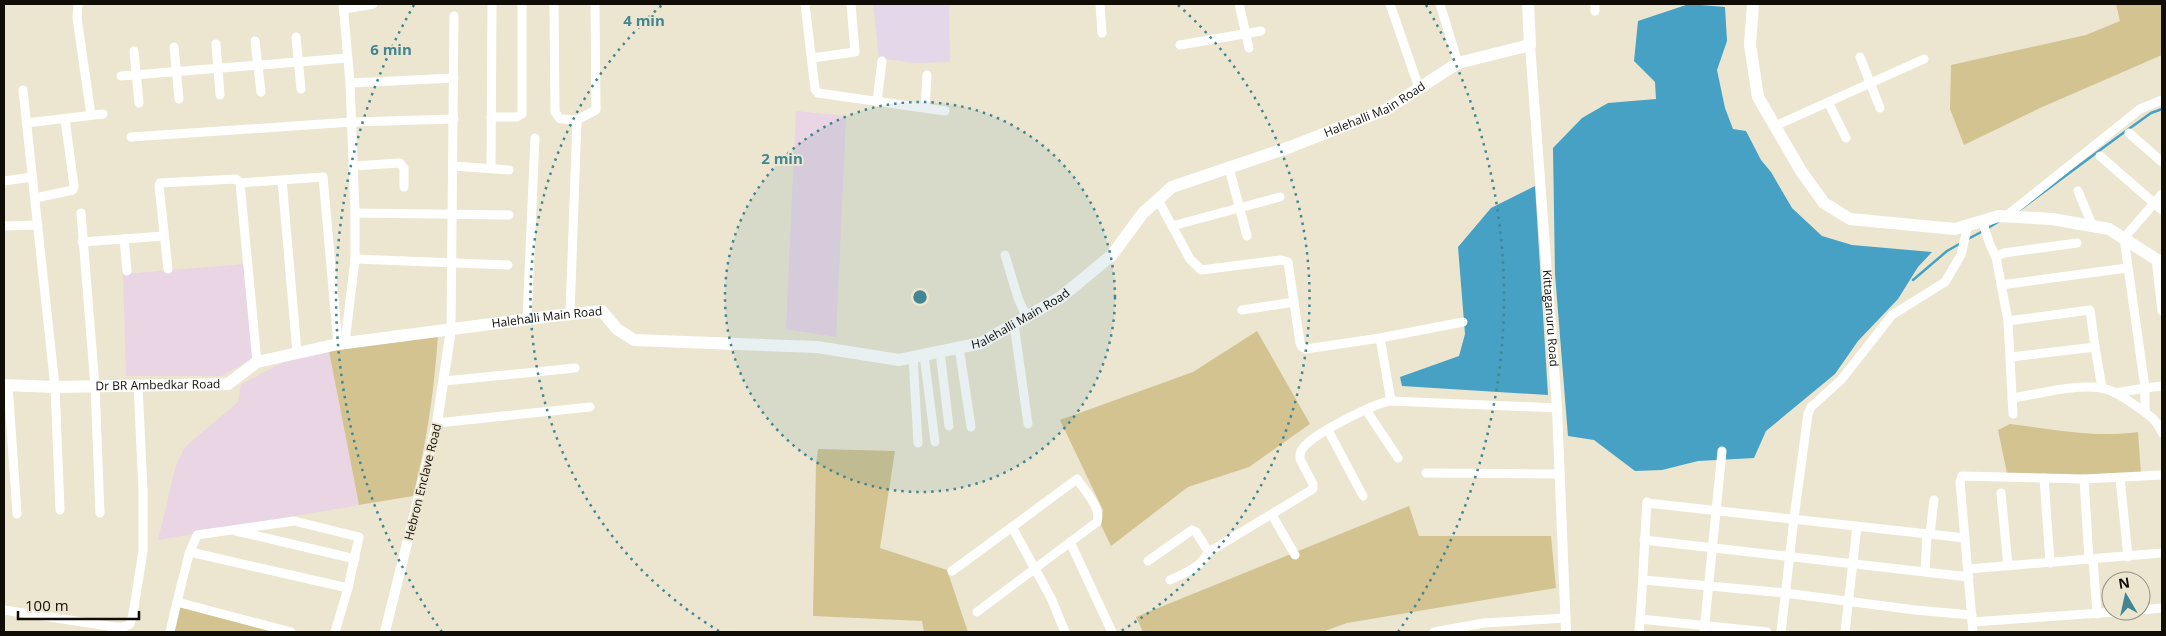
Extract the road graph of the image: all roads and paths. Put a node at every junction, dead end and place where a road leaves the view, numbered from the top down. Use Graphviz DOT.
graph roads {
  1 [pos="78,4"];
  2 [pos="373,4"];
  3 [pos="492,4"];
  4 [pos="522,4"];
  5 [pos="554,4"];
  6 [pos="595,4"];
  7 [pos="805,4"];
  8 [pos="851,4"];
  9 [pos="1100,4"];
  10 [pos="1239,4"];
  11 [pos="1390,4"];
  12 [pos="1440,4"];
  13 [pos="1528,4"];
  14 [pos="1754,4"];
  15 [pos="344,7"];
  16 [pos="454,16"];
  17 [pos="1261,31"];
  18 [pos="1102,33"];
  19 [pos="1245,33"];
  20 [pos="296,37"];
  21 [pos="256,41"];
  22 [pos="216,44"];
  23 [pos="1180,45"];
  24 [pos="1530,45"];
  25 [pos="174,47"];
  26 [pos="1249,48"];
  27 [pos="134,51"];
  28 [pos="1860,57"];
  29 [pos="348,58"];
  30 [pos="812,58"];
  31 [pos="1924,59"];
  32 [pos="882,61"];
  33 [pos="299,62"];
  34 [pos="1458,63"];
  35 [pos="258,65"];
  36 [pos="218,69"];
  37 [pos="176,72"];
  38 [pos="136,75"];
  39 [pos="928,75"];
  40 [pos="121,76"];
  41 [pos="454,78"];
  42 [pos="350,83"];
  43 [pos="1870,83"];
  44 [pos="1419,88"];
  45 [pos="301,89"];
  46 [pos="23,90"];
  47 [pos="261,92"];
  48 [pos="220,95"];
  49 [pos="179,99"];
  50 [pos="2162,100"];
  51 [pos="878,102"];
  52 [pos="1828,102"];
  53 [pos="139,103"];
  54 [pos="925,108"];
  55 [pos="1880,108"];
  56 [pos="945,111"];
  57 [pos="103,114"];
  58 [pos="91,115"];
  59 [pos="491,117"];
  60 [pos="65,119"];
  61 [pos="454,119"];
  62 [pos="577,120"];
  63 [pos="352,122"];
  64 [pos="26,123"];
  65 [pos="1775,126"];
  66 [pos="2129,133"];
  67 [pos="131,137"];
  68 [pos="535,138"];
  69 [pos="1846,138"];
  70 [pos="2100,156"];
  71 [pos="2162,162"];
  72 [pos="354,166"];
  73 [pos="453,166"];
  74 [pos="491,168"];
  75 [pos="1229,168"];
  76 [pos="509,170"];
  77 [pos="32,177"];
  78 [pos="282,180"];
  79 [pos="4,181"];
  80 [pos="240,183"];
  81 [pos="404,187"];
  82 [pos="2078,191"];
  83 [pos="2162,194"];
  84 [pos="1280,196"];
  85 [pos="35,198"];
  86 [pos="1158,200"];
  87 [pos="2154,204"];
  88 [pos="1239,208"];
  89 [pos="2162,210"];
  90 [pos="355,213"];
  91 [pos="81,214"];
  92 [pos="452,214"];
  93 [pos="509,215"];
  94 [pos="2005,217"];
  95 [pos="1982,220"];
  96 [pos="38,225"];
  97 [pos="1968,225"];
  98 [pos="4,226"];
  99 [pos="1172,226"];
  100 [pos="2093,227"];
  101 [pos="164,236"];
  102 [pos="1247,236"];
  103 [pos="2124,238"];
  104 [pos="124,239"];
  105 [pos="82,242"];
  106 [pos="2077,243"];
  107 [pos="1004,255"];
  108 [pos="1996,257"];
  109 [pos="355,259"];
  110 [pos="2159,261"];
  111 [pos="452,264"];
  112 [pos="508,265"];
  113 [pos="2127,268"];
  114 [pos="168,269"];
  115 [pos="127,271"];
  116 [pos="2002,285"];
  117 [pos="1294,302"];
  118 [pos="1242,310"];
  119 [pos="2162,311"];
  120 [pos="570,314"];
  121 [pos="1026,316"];
  122 [pos="527,319"];
  123 [pos="2008,321"];
  124 [pos="1463,322"];
  125 [pos="1014,324"];
  126 [pos="451,329"];
  127 [pos="1380,338"];
  128 [pos="342,343"];
  129 [pos="959,347"];
  130 [pos="2095,347"];
  131 [pos="297,352"];
  132 [pos="940,352"];
  133 [pos="918,356"];
  134 [pos="2011,357"];
  135 [pos="257,362"];
  136 [pos="575,368"];
  137 [pos="444,382"];
  138 [pos="6,385"];
  139 [pos="138,385"];
  140 [pos="95,386"];
  141 [pos="2162,386"];
  142 [pos="55,387"];
  143 [pos="2102,388"];
  144 [pos="2145,388"];
  145 [pos="2115,394"];
  146 [pos="2012,398"];
  147 [pos="1391,402"];
  148 [pos="590,407"];
  149 [pos="1557,408"];
  150 [pos="1366,410"];
  151 [pos="2145,412"];
  152 [pos="2013,414"];
  153 [pos="438,423"];
  154 [pos="1028,424"];
  155 [pos="949,426"];
  156 [pos="971,428"];
  157 [pos="1328,430"];
  158 [pos="2162,433"];
  159 [pos="2162,439"];
  160 [pos="935,442"];
  161 [pos="918,443"];
  162 [pos="1722,451"];
  163 [pos="1398,458"];
  164 [pos="1426,473"];
  165 [pos="1560,474"];
  166 [pos="2162,475"];
  167 [pos="2044,478"];
  168 [pos="2120,478"];
  169 [pos="2084,479"];
  170 [pos="2001,493"];
  171 [pos="1364,496"];
  172 [pos="1934,500"];
  173 [pos="60,510"];
  174 [pos="1718,510"];
  175 [pos="100,513"];
  176 [pos="17,514"];
  177 [pos="1272,515"];
  178 [pos="1794,518"];
  179 [pos="1857,526"];
  180 [pos="1012,527"];
  181 [pos="231,530"];
  182 [pos="1929,534"];
  183 [pos="1965,538"];
  184 [pos="1644,540"];
  185 [pos="1070,542"];
  186 [pos="1714,548"];
  187 [pos="1208,551"];
  188 [pos="190,552"];
  189 [pos="2162,553"];
  190 [pos="1295,555"];
  191 [pos="1789,556"];
  192 [pos="2128,557"];
  193 [pos="355,559"];
  194 [pos="2090,560"];
  195 [pos="1148,562"];
  196 [pos="2050,562"];
  197 [pos="1853,564"];
  198 [pos="2008,566"];
  199 [pos="1034,567"];
  200 [pos="952,571"];
  201 [pos="1925,572"];
  202 [pos="1969,573"];
  203 [pos="1170,580"];
  204 [pos="1644,580"];
  205 [pos="1709,586"];
  206 [pos="348,588"];
  207 [pos="1785,593"];
  208 [pos="1847,601"];
  209 [pos="178,602"];
  210 [pos="4,610"];
  211 [pos="977,612"];
  212 [pos="2097,614"];
  213 [pos="2101,614"];
  214 [pos="1566,618"];
  215 [pos="1640,619"];
  216 [pos="1972,619"];
  217 [pos="1705,629"];
  218 [pos="170,632"];
  219 [pos="291,632"];
  220 [pos="335,632"];
  221 [pos="385,632"];
  222 [pos="1063,632"];
  223 [pos="1112,632"];
  224 [pos="1434,632"];
  225 [pos="1566,632"];
  226 [pos="1639,632"];
  227 [pos="1768,632"];
  228 [pos="1781,632"];
  229 [pos="1845,632"];
  230 [pos="1973,632"];
  1 -- 58 [label="street"];
  2 -- 15 [label="street"];
  3 -- 59 [label="street"];
  4 -- 59 [label="street"];
  5 -- 62 [label="street"];
  6 -- 62 [label="street"];
  7 -- 30 [label="street"];
  8 -- 30 [label="street"];
  9 -- 18 [label="street"];
  10 -- 19 [label="street"];
  11 -- 44 [label="street"];
  12 -- 34 [label="street"];
  13 -- 24 [label="main road, Kittaganuru Road"];
  14 -- 65 [label="main road"];
  15 -- 29 [label="street"];
  16 -- 41 [label="street"];
  17 -- 19 [label="street"];
  19 -- 23 [label="street"];
  19 -- 26 [label="street"];
  20 -- 33 [label="street"];
  21 -- 35 [label="street"];
  22 -- 36 [label="street"];
  24 -- 34 [label="main road, Halehalli Main Road"];
  24 -- 149 [label="street, Kittaganuru Road"];
  25 -- 37 [label="street"];
  27 -- 38 [label="street"];
  28 -- 43 [label="street"];
  29 -- 33 [label="street"];
  29 -- 42 [label="street"];
  30 -- 51 [label="street"];
  31 -- 43 [label="street"];
  32 -- 51 [label="street"];
  33 -- 35 [label="street"];
  33 -- 45 [label="street"];
  34 -- 44 [label="main road, Halehalli Main Road"];
  35 -- 36 [label="street"];
  35 -- 47 [label="street"];
  36 -- 37 [label="street"];
  36 -- 48 [label="street"];
  37 -- 38 [label="street"];
  37 -- 49 [label="street"];
  38 -- 40 [label="street"];
  38 -- 53 [label="street"];
  39 -- 54 [label="street"];
  41 -- 42 [label="street"];
  41 -- 61 [label="street"];
  42 -- 63 [label="street"];
  43 -- 52 [label="street"];
  43 -- 55 [label="street"];
  44 -- 75 [label="main road, Halehalli Main Road"];
  46 -- 64 [label="street"];
  50 -- 94 [label="street"];
  51 -- 54 [label="street"];
  52 -- 65 [label="street"];
  52 -- 69 [label="street"];
  54 -- 56 [label="street"];
  57 -- 58 [label="street"];
  58 -- 60 [label="street"];
  59 -- 74 [label="street"];
  60 -- 64 [label="street"];
  60 -- 85 [label="street"];
  61 -- 63 [label="street"];
  61 -- 73 [label="street"];
  62 -- 120 [label="street"];
  63 -- 67 [label="street"];
  63 -- 72 [label="street"];
  64 -- 77 [label="street"];
  65 -- 97 [label="main road"];
  66 -- 71 [label="street"];
  68 -- 122 [label="street"];
  70 -- 87 [label="street"];
  72 -- 81 [label="street"];
  72 -- 90 [label="street"];
  73 -- 74 [label="street"];
  73 -- 92 [label="street"];
  74 -- 76 [label="street"];
  75 -- 86 [label="main road, Halehalli Main Road"];
  75 -- 88 [label="street"];
  77 -- 79 [label="street"];
  77 -- 85 [label="street"];
  78 -- 80 [label="street"];
  78 -- 128 [label="street"];
  78 -- 131 [label="street"];
  80 -- 101 [label="street"];
  80 -- 135 [label="street"];
  82 -- 100 [label="street"];
  83 -- 87 [label="street"];
  84 -- 88 [label="street"];
  85 -- 96 [label="street"];
  86 -- 99 [label="street"];
  86 -- 121 [label="main road, Halehalli Main Road"];
  87 -- 89 [label="street"];
  87 -- 103 [label="street"];
  88 -- 99 [label="street"];
  88 -- 102 [label="street"];
  90 -- 92 [label="street"];
  90 -- 109 [label="street"];
  91 -- 105 [label="street"];
  92 -- 93 [label="street"];
  92 -- 111 [label="street"];
  94 -- 95 [label="main road"];
  94 -- 100 [label="main road"];
  95 -- 97 [label="main road"];
  95 -- 108 [label="street"];
  96 -- 98 [label="street"];
  96 -- 142 [label="street"];
  97 -- 178 [label="street"];
  99 -- 117 [label="street"];
  100 -- 103 [label="main road"];
  101 -- 104 [label="street"];
  101 -- 114 [label="street"];
  103 -- 110 [label="main road"];
  103 -- 113 [label="street"];
  104 -- 105 [label="street"];
  104 -- 115 [label="street"];
  105 -- 140 [label="street"];
  106 -- 108 [label="street"];
  107 -- 121 [label="street"];
  108 -- 116 [label="street"];
  109 -- 111 [label="street"];
  109 -- 128 [label="street"];
  110 -- 119 [label="street"];
  111 -- 112 [label="street"];
  111 -- 126 [label="street"];
  113 -- 116 [label="street"];
  113 -- 144 [label="street"];
  116 -- 123 [label="street"];
  117 -- 118 [label="street"];
  117 -- 127 [label="street"];
  120 -- 122 [label="main road, Halehalli Main Road"];
  120 -- 133 [label="main road, Halehalli Main Road"];
  121 -- 125 [label="main road, Halehalli Main Road"];
  122 -- 126 [label="main road, Halehalli Main Road"];
  123 -- 130 [label="street"];
  123 -- 134 [label="street"];
  124 -- 127 [label="street"];
  125 -- 129 [label="main road, Halehalli Main Road"];
  125 -- 154 [label="street"];
  126 -- 128 [label="main road, Dr BR Ambedkar Road"];
  126 -- 137 [label="street, Hebron Enclave Road"];
  127 -- 147 [label="street"];
  128 -- 131 [label="main road, Dr BR Ambedkar Road"];
  129 -- 132 [label="main road, Halehalli Main Road"];
  129 -- 156 [label="street"];
  130 -- 134 [label="street"];
  130 -- 143 [label="street"];
  131 -- 135 [label="main road, Dr BR Ambedkar Road"];
  132 -- 133 [label="main road, Halehalli Main Road"];
  132 -- 155 [label="street"];
  133 -- 160 [label="street"];
  133 -- 161 [label="street"];
  134 -- 146 [label="street"];
  135 -- 139 [label="main road, Dr BR Ambedkar Road"];
  136 -- 137 [label="street"];
  137 -- 153 [label="street, Hebron Enclave Road"];
  138 -- 142 [label="main road, Dr BR Ambedkar Road"];
  138 -- 176 [label="street"];
  139 -- 140 [label="main road, Dr BR Ambedkar Road"];
  139 -- 210 [label="street"];
  140 -- 142 [label="main road, Dr BR Ambedkar Road"];
  140 -- 175 [label="street"];
  141 -- 144 [label="street"];
  142 -- 173 [label="street"];
  143 -- 145 [label="street"];
  143 -- 146 [label="street"];
  144 -- 145 [label="street"];
  144 -- 151 [label="street"];
  145 -- 151 [label="street"];
  146 -- 152 [label="street"];
  147 -- 149 [label="street"];
  147 -- 150 [label="street"];
  148 -- 153 [label="street"];
  149 -- 165 [label="street, Kittaganuru Road"];
  150 -- 157 [label="street"];
  150 -- 163 [label="street"];
  151 -- 158 [label="street"];
  153 -- 221 [label="street, Hebron Enclave Road"];
  157 -- 171 [label="street"];
  157 -- 177 [label="street"];
  158 -- 159 [label="street"];
  162 -- 174 [label="street"];
  164 -- 165 [label="street"];
  165 -- 214 [label="street, Kittaganuru Road"];
  166 -- 168 [label="street"];
  167 -- 169 [label="street"];
  167 -- 183 [label="street"];
  167 -- 196 [label="street"];
  168 -- 169 [label="street"];
  168 -- 192 [label="street"];
  169 -- 194 [label="street"];
  170 -- 198 [label="street"];
  172 -- 182 [label="street"];
  174 -- 178 [label="street"];
  174 -- 184 [label="street"];
  174 -- 186 [label="street"];
  177 -- 187 [label="street"];
  177 -- 190 [label="street"];
  178 -- 179 [label="street"];
  178 -- 191 [label="street"];
  179 -- 182 [label="street"];
  179 -- 197 [label="street"];
  180 -- 185 [label="street"];
  180 -- 199 [label="street"];
  180 -- 200 [label="street"];
  181 -- 188 [label="street"];
  181 -- 193 [label="street"];
  181 -- 193 [label="street"];
  182 -- 183 [label="street"];
  182 -- 201 [label="street"];
  183 -- 202 [label="street"];
  184 -- 186 [label="street"];
  184 -- 204 [label="street"];
  185 -- 199 [label="street"];
  185 -- 223 [label="street"];
  186 -- 191 [label="street"];
  186 -- 205 [label="street"];
  187 -- 195 [label="street"];
  187 -- 203 [label="street"];
  188 -- 206 [label="street"];
  188 -- 209 [label="street"];
  189 -- 192 [label="street"];
  191 -- 197 [label="street"];
  191 -- 207 [label="street"];
  192 -- 194 [label="street"];
  193 -- 206 [label="street"];
  194 -- 196 [label="street"];
  194 -- 212 [label="street"];
  196 -- 198 [label="street"];
  197 -- 201 [label="street"];
  197 -- 208 [label="street"];
  198 -- 202 [label="street"];
  199 -- 211 [label="street"];
  199 -- 222 [label="street"];
  201 -- 202 [label="street"];
  202 -- 216 [label="street"];
  204 -- 205 [label="street"];
  204 -- 215 [label="street"];
  205 -- 207 [label="street"];
  205 -- 217 [label="street"];
  206 -- 220 [label="street"];
  207 -- 208 [label="street"];
  207 -- 228 [label="street"];
  208 -- 216 [label="street"];
  208 -- 229 [label="street"];
  209 -- 218 [label="street"];
  209 -- 219 [label="street"];
  212 -- 213 [label="street"];
  212 -- 216 [label="street"];
  214 -- 224 [label="street"];
  214 -- 225 [label="street, Kittaganuru Road"];
  215 -- 217 [label="street"];
  215 -- 226 [label="street"];
  216 -- 230 [label="street"];
  217 -- 227 [label="street"];
}
